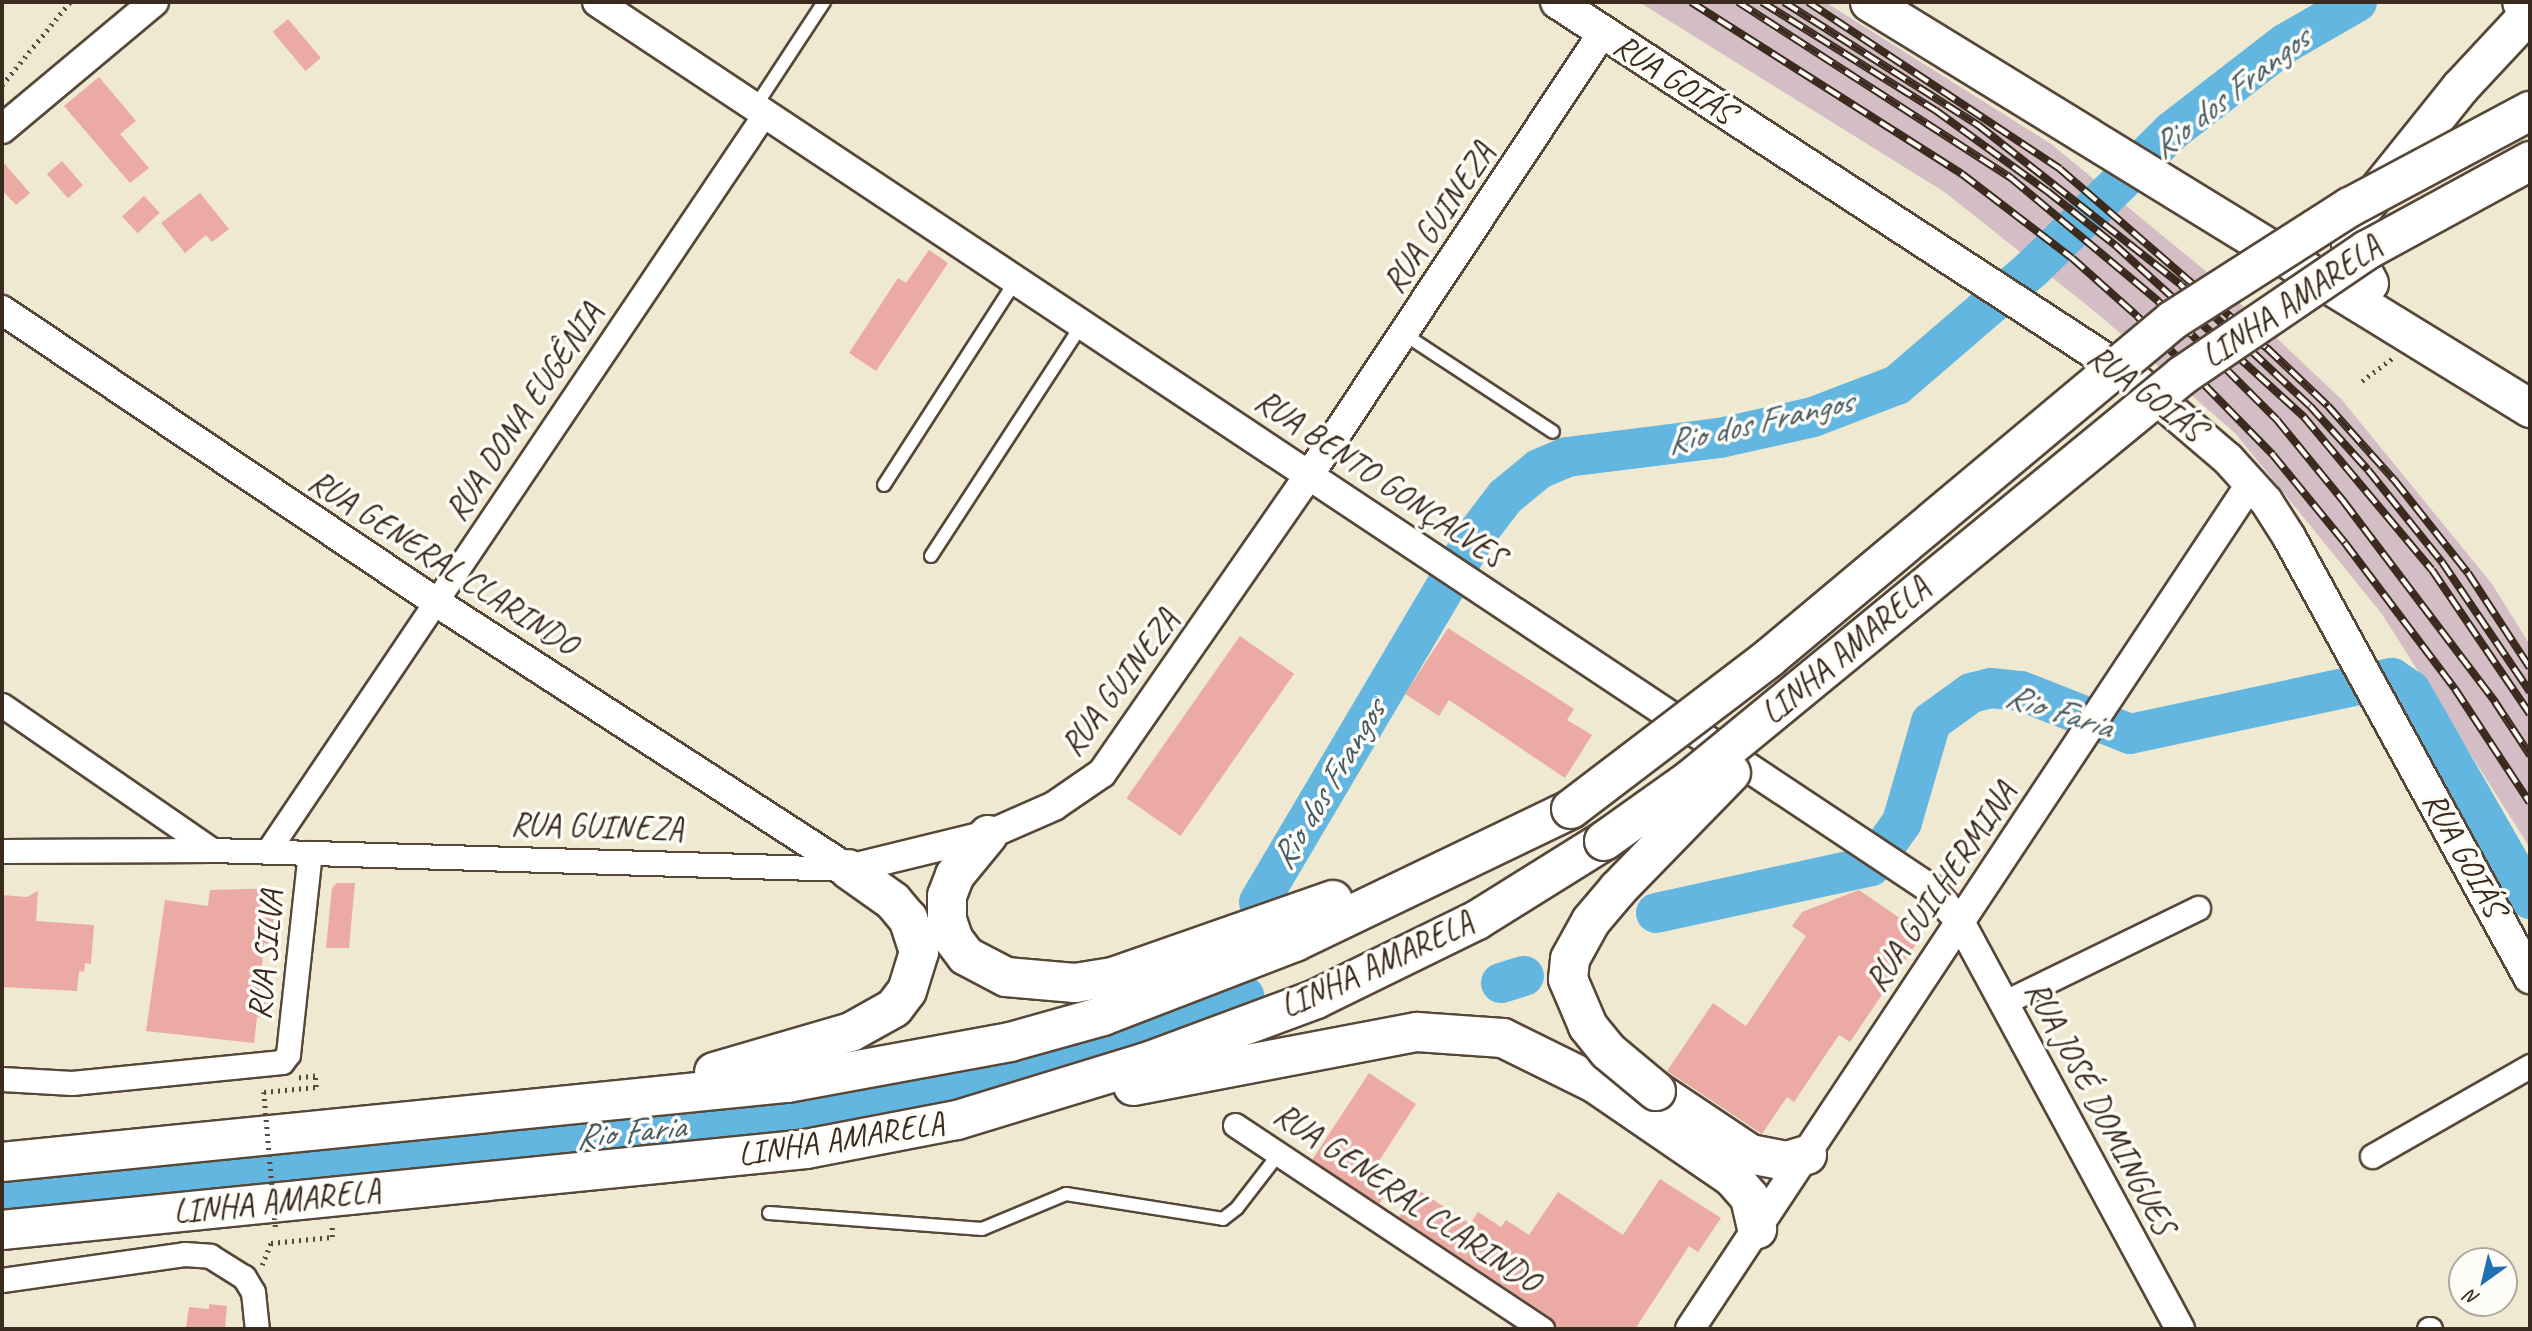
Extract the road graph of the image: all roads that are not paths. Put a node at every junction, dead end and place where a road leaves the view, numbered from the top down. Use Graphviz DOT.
graph roads {
  1 [pos="154,2"];
  2 [pos="597,2"];
  3 [pos="824,2"];
  4 [pos="1557,2"];
  5 [pos="1869,2"];
  6 [pos="2521,2"];
  7 [pos="2530,12"];
  8 [pos="1603,32"];
  9 [pos="760,110"];
  10 [pos="2530,111"];
  11 [pos="2,130"];
  12 [pos="2530,161"];
  13 [pos="2137,166"];
  14 [pos="2351,223"];
  15 [pos="1016,279"];
  16 [pos="2,310"];
  17 [pos="1083,323"];
  18 [pos="1404,334"];
  19 [pos="2420,337"];
  20 [pos="2530,408"];
  21 [pos="1553,432"];
  22 [pos="1310,474"];
  23 [pos="2251,483"];
  24 [pos="884,485"];
  25 [pos="931,556"];
  26 [pos="436,603"];
  27 [pos="1793,695"];
  28 [pos="2,705"];
  29 [pos="988,835"];
  30 [pos="212,850"];
  31 [pos="2,852"];
  32 [pos="267,852"];
  33 [pos="310,853"];
  34 [pos="1463,861"];
  35 [pos="848,869"];
  36 [pos="2198,908"];
  37 [pos="1959,920"];
  38 [pos="2529,973"];
  39 [pos="2003,1003"];
  40 [pos="2530,1066"];
  41 [pos="2,1079"];
  42 [pos="1054,1091"];
  43 [pos="659,1093"];
  44 [pos="1234,1125"];
  45 [pos="1278,1155"];
  46 [pos="1807,1155"];
  47 [pos="2372,1156"];
  48 [pos="2,1162"];
  49 [pos="193,1211"];
  50 [pos="769,1213"];
  51 [pos="1757,1229"];
  52 [pos="2,1230"];
  53 [pos="2,1257"];
  54 [pos="2,1280"];
  55 [pos="257,1329"];
  56 [pos="1542,1329"];
  57 [pos="1690,1329"];
  58 [pos="2180,1329"];
  1 -- 11 [label="street"];
  2 -- 9 [label="street, RUA BENTO GONÇALVES"];
  3 -- 9 [label="lane"];
  4 -- 8 [label="main road, RUA GOIÁS"];
  5 -- 13 [label="main road"];
  6 -- 7 [label="main road"];
  7 -- 14 [label="main road"];
  8 -- 18 [label="street, RUA GUINEZA"];
  8 -- 23 [label="main road, RUA GOIÁS"];
  9 -- 15 [label="street, RUA BENTO GONÇALVES"];
  9 -- 26 [label="street, RUA DONA EUGÊNIA"];
  10 -- 34 [label="highway, LINHA AMARELA, bridge"];
  12 -- 27 [label="highway, LINHA AMARELA, bridge"];
  13 -- 14 [label="main road"];
  13 -- 19 [label="main road"];
  14 -- 19 [label="main road"];
  15 -- 17 [label="street, RUA BENTO GONÇALVES"];
  15 -- 24 [label="lane"];
  16 -- 26 [label="street, RUA GENERAL CLARINDO"];
  17 -- 22 [label="street, RUA BENTO GONÇALVES"];
  17 -- 25 [label="lane"];
  18 -- 21 [label="lane"];
  18 -- 22 [label="street, RUA GUINEZA"];
  19 -- 20 [label="main road"];
  22 -- 29 [label="street, RUA GUINEZA"];
  22 -- 37 [label="street, RUA BENTO GONÇALVES"];
  23 -- 37 [label="street, RUA GUILHERMINA"];
  23 -- 38 [label="main road, RUA GOIÁS"];
  26 -- 32 [label="street, RUA DONA EUGÊNIA"];
  26 -- 35 [label="street, RUA GENERAL CLARINDO"];
  27 -- 42 [label="highway, LINHA AMARELA, bridge"];
  27 -- 46 [label="highway, bridge"];
  28 -- 30 [label="street"];
  29 -- 34 [label="highway"];
  29 -- 35 [label="street, RUA GUINEZA"];
  30 -- 31 [label="street, RUA GUINEZA"];
  30 -- 32 [label="street, RUA GUINEZA"];
  32 -- 33 [label="street, RUA GUINEZA"];
  33 -- 35 [label="street, RUA GUINEZA"];
  33 -- 41 [label="street, RUA SILVA"];
  34 -- 43 [label="highway, LINHA AMARELA"];
  35 -- 43 [label="highway"];
  36 -- 39 [label="street"];
  37 -- 39 [label="street, RUA JOSÉ DOMINGUES"];
  37 -- 46 [label="street, RUA GUILHERMINA"];
  39 -- 58 [label="street, RUA JOSÉ DOMINGUES"];
  40 -- 47 [label="street"];
  42 -- 49 [label="highway, LINHA AMARELA"];
  42 -- 51 [label="highway"];
  43 -- 48 [label="highway, LINHA AMARELA"];
  44 -- 45 [label="street, RUA GENERAL CLARINDO"];
  45 -- 50 [label="lane"];
  45 -- 56 [label="street, RUA GENERAL CLARINDO"];
  46 -- 51 [label="street, RUA GUILHERMINA"];
  49 -- 52 [label="highway, LINHA AMARELA"];
  49 -- 53 [label="highway"];
  51 -- 57 [label="street, RUA GUILHERMINA"];
  54 -- 55 [label="street"];
}
